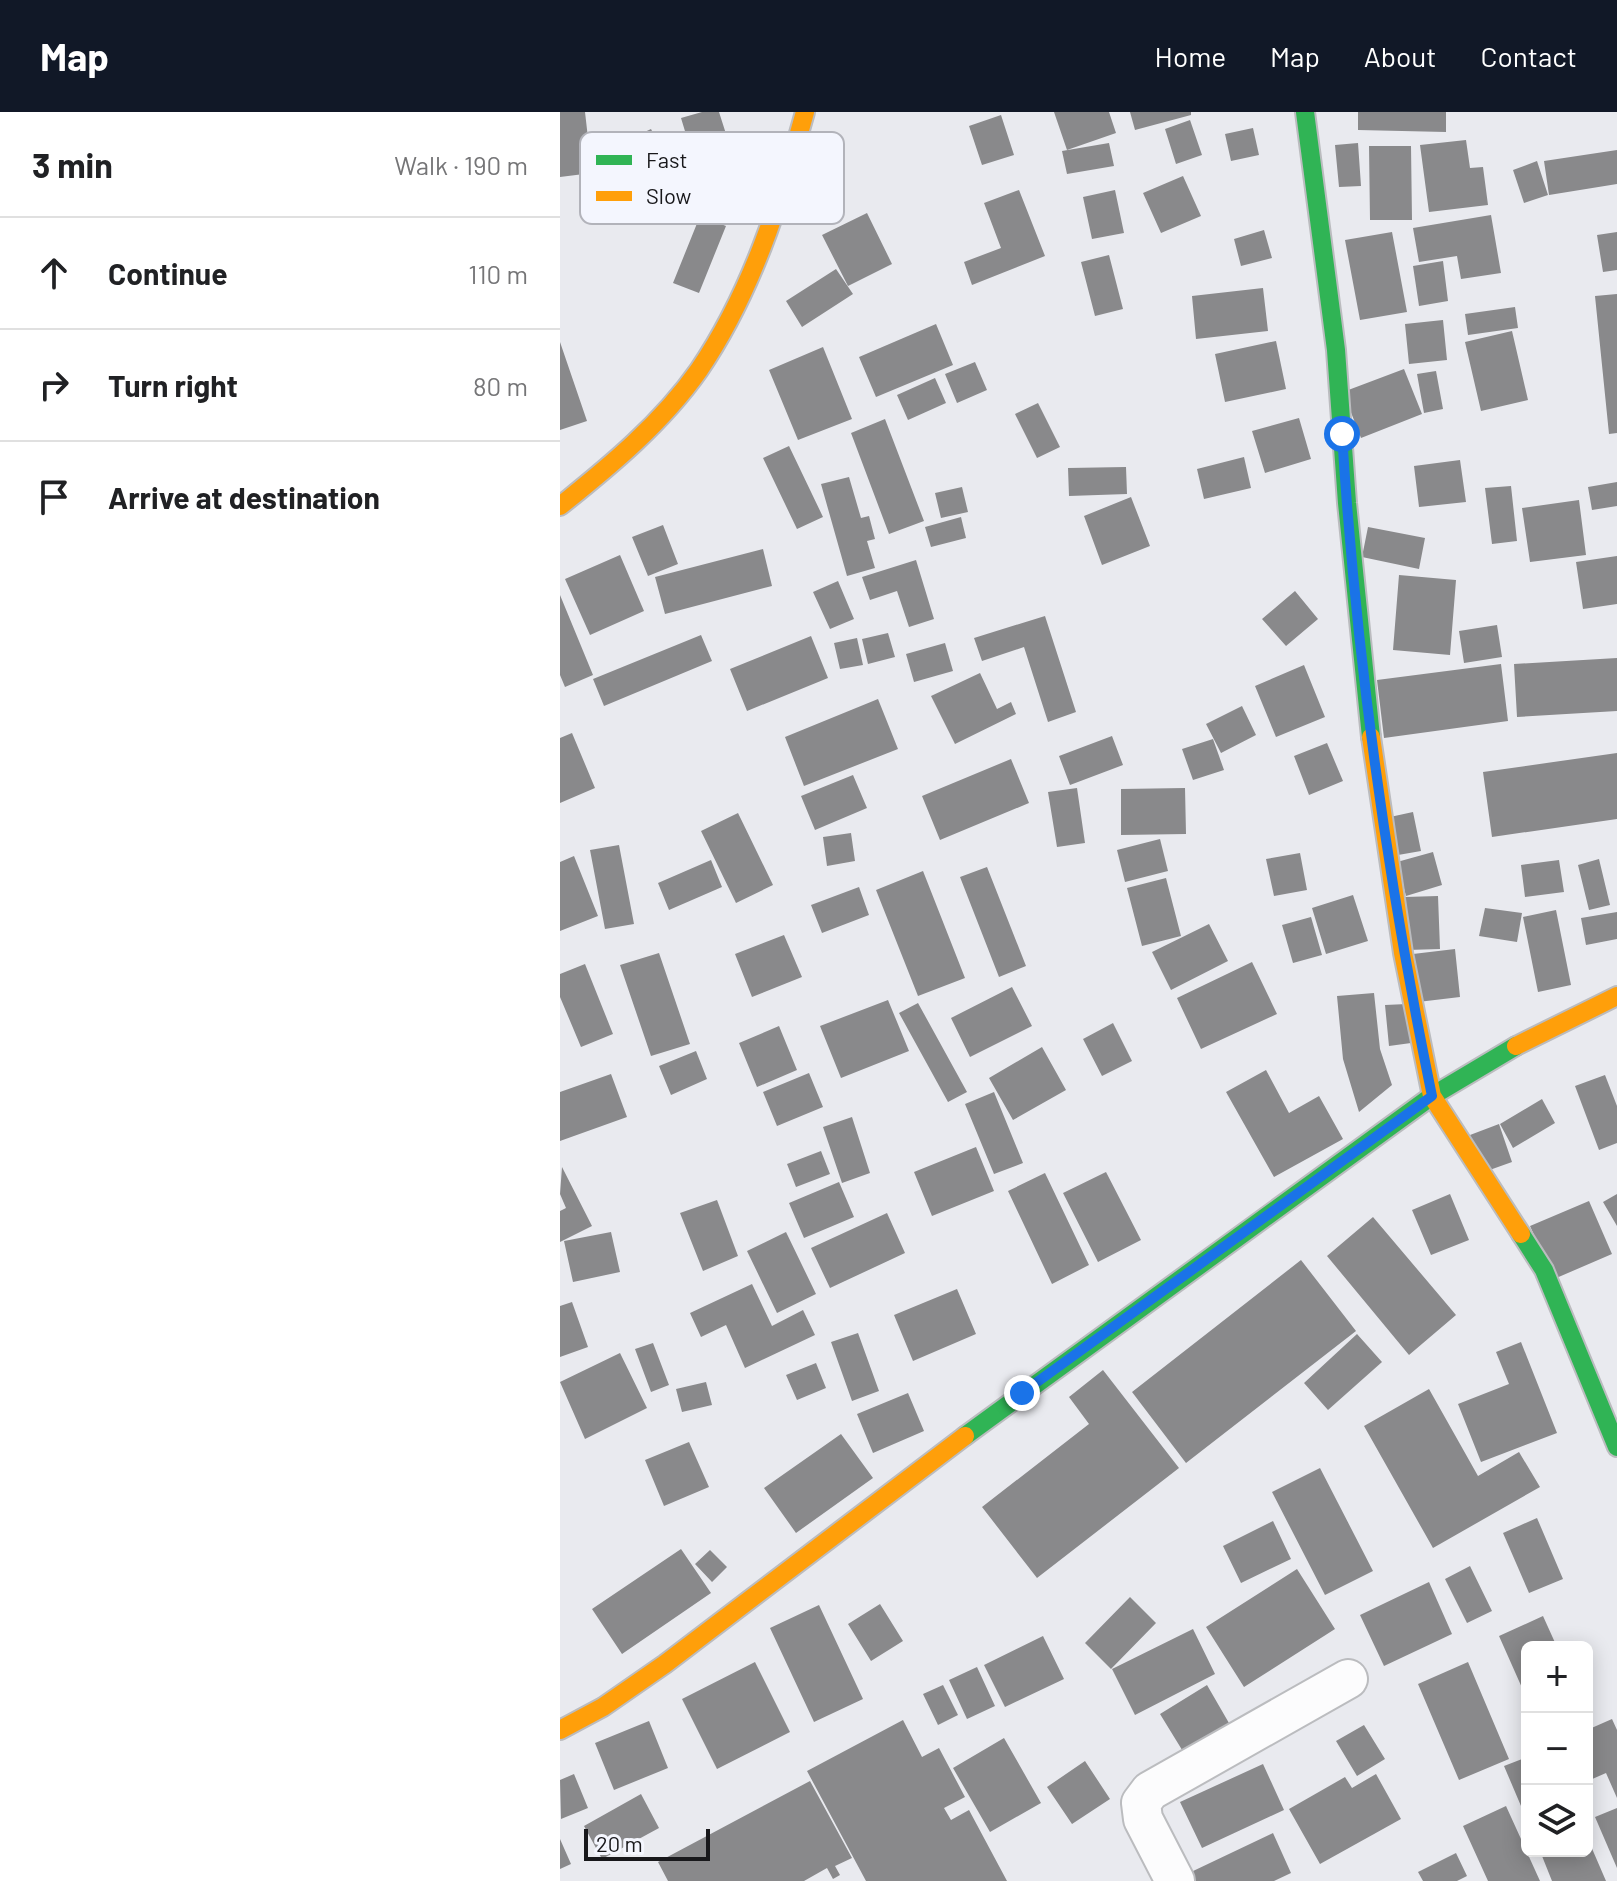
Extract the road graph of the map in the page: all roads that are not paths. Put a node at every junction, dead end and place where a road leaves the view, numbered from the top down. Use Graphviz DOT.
graph roads {
  1 [pos="805,112"];
  2 [pos="1305,112"];
  3 [pos="800,132"];
  4 [pos="771,224"];
  5 [pos="560,506"];
  6 [pos="1617,996"];
  7 [pos="1432,1096"];
  8 [pos="1617,1447"];
  9 [pos="1348,1679"];
  10 [pos="560,1730"];
  11 [pos="1175,1881"];
  1 -- 3 [label="street"];
  2 -- 7 [label="street"];
  4 -- 5 [label="street"];
  6 -- 7 [label="street"];
  7 -- 8 [label="street"];
  7 -- 10 [label="street"];
  9 -- 11 [label="street"];
}
